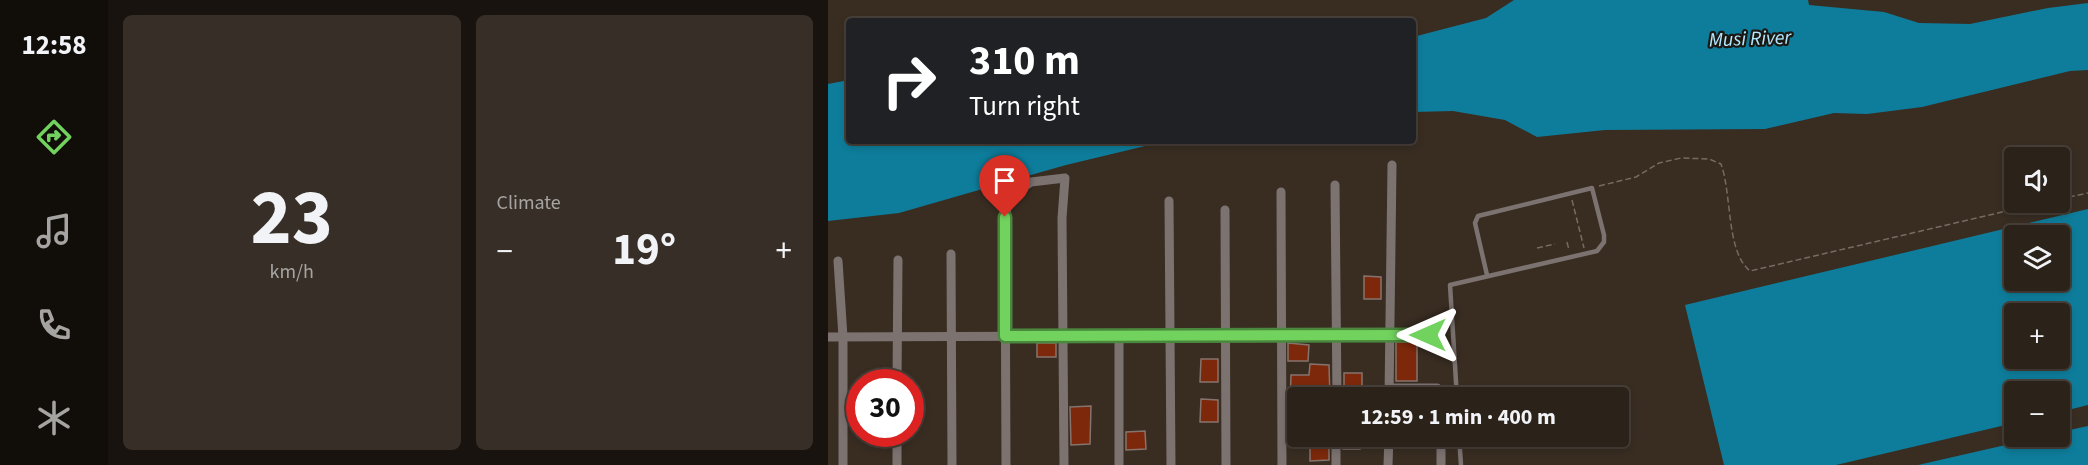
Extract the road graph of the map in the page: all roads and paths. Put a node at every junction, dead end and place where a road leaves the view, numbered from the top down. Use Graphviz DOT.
graph roads {
  1 [pos="1392,165"];
  2 [pos="1335,185"];
  3 [pos="1592,189"];
  4 [pos="1281,192"];
  5 [pos="2088,192"];
  6 [pos="1570,193"];
  7 [pos="2070,196"];
  8 [pos="1168,201"];
  9 [pos="1225,210"];
  10 [pos="2004,212"];
  11 [pos="1567,242"];
  12 [pos="1555,244"];
  13 [pos="1547,246"];
  14 [pos="1537,249"];
  15 [pos="951,254"];
  16 [pos="1586,254"];
  17 [pos="1571,257"];
  18 [pos="898,260"];
  19 [pos="838,261"];
  20 [pos="1550,261"];
  21 [pos="1487,275"];
  22 [pos="1170,335"];
  23 [pos="1281,335"];
  24 [pos="1338,335"];
  25 [pos="1390,335"];
  26 [pos="1428,335"];
  27 [pos="897,336"];
  28 [pos="952,336"];
  29 [pos="1005,336"];
  30 [pos="1063,336"];
  31 [pos="1119,336"];
  32 [pos="1226,336"];
  33 [pos="828,337"];
  34 [pos="843,337"];
  35 [pos="897,369"];
  36 [pos="1337,387"];
  37 [pos="1389,387"];
  38 [pos="1456,387"];
  39 [pos="897,447"];
  40 [pos="1336,447"];
  41 [pos="1389,447"];
  42 [pos="1441,447"];
  43 [pos="1460,447"];
  44 [pos="843,465"];
  45 [pos="897,465"];
  46 [pos="952,465"];
  47 [pos="1006,465"];
  48 [pos="1064,465"];
  49 [pos="1119,465"];
  50 [pos="1171,465"];
  51 [pos="1226,465"];
  52 [pos="1282,465"];
  53 [pos="1336,465"];
  54 [pos="1388,465"];
  55 [pos="1441,465"];
  56 [pos="1461,465"];
  1 -- 25 [label="street"];
  2 -- 24 [label="street"];
  3 -- 6 [label="lane"];
  3 -- 10 [label="path"];
  3 -- 16 [label="lane"];
  4 -- 23 [label="street"];
  5 -- 7 [label="path"];
  6 -- 16 [label="path"];
  6 -- 21 [label="lane"];
  8 -- 22 [label="street"];
  9 -- 32 [label="street"];
  11 -- 17 [label="path"];
  12 -- 13 [label="path"];
  13 -- 14 [label="path"];
  13 -- 20 [label="path"];
  15 -- 28 [label="street"];
  16 -- 17 [label="lane"];
  17 -- 20 [label="lane"];
  18 -- 27 [label="street"];
  19 -- 34 [label="street"];
  20 -- 21 [label="lane"];
  21 -- 38 [label="lane"];
  22 -- 31 [label="street"];
  22 -- 32 [label="street"];
  22 -- 50 [label="street"];
  23 -- 24 [label="street"];
  23 -- 32 [label="street"];
  23 -- 52 [label="street"];
  24 -- 25 [label="street"];
  24 -- 36 [label="street"];
  25 -- 26 [label="street"];
  25 -- 37 [label="street"];
  27 -- 28 [label="street"];
  27 -- 34 [label="street"];
  27 -- 35 [label="street"];
  28 -- 29 [label="street"];
  28 -- 46 [label="street"];
  29 -- 30 [label="street"];
  29 -- 30 [label="street"];
  29 -- 47 [label="street"];
  30 -- 31 [label="street"];
  30 -- 48 [label="street"];
  31 -- 49 [label="street"];
  32 -- 51 [label="street"];
  33 -- 34 [label="street"];
  34 -- 44 [label="street"];
  39 -- 45 [label="street"];
  40 -- 53 [label="street"];
  41 -- 54 [label="street"];
  42 -- 55 [label="street"];
  43 -- 56 [label="lane"];
}
